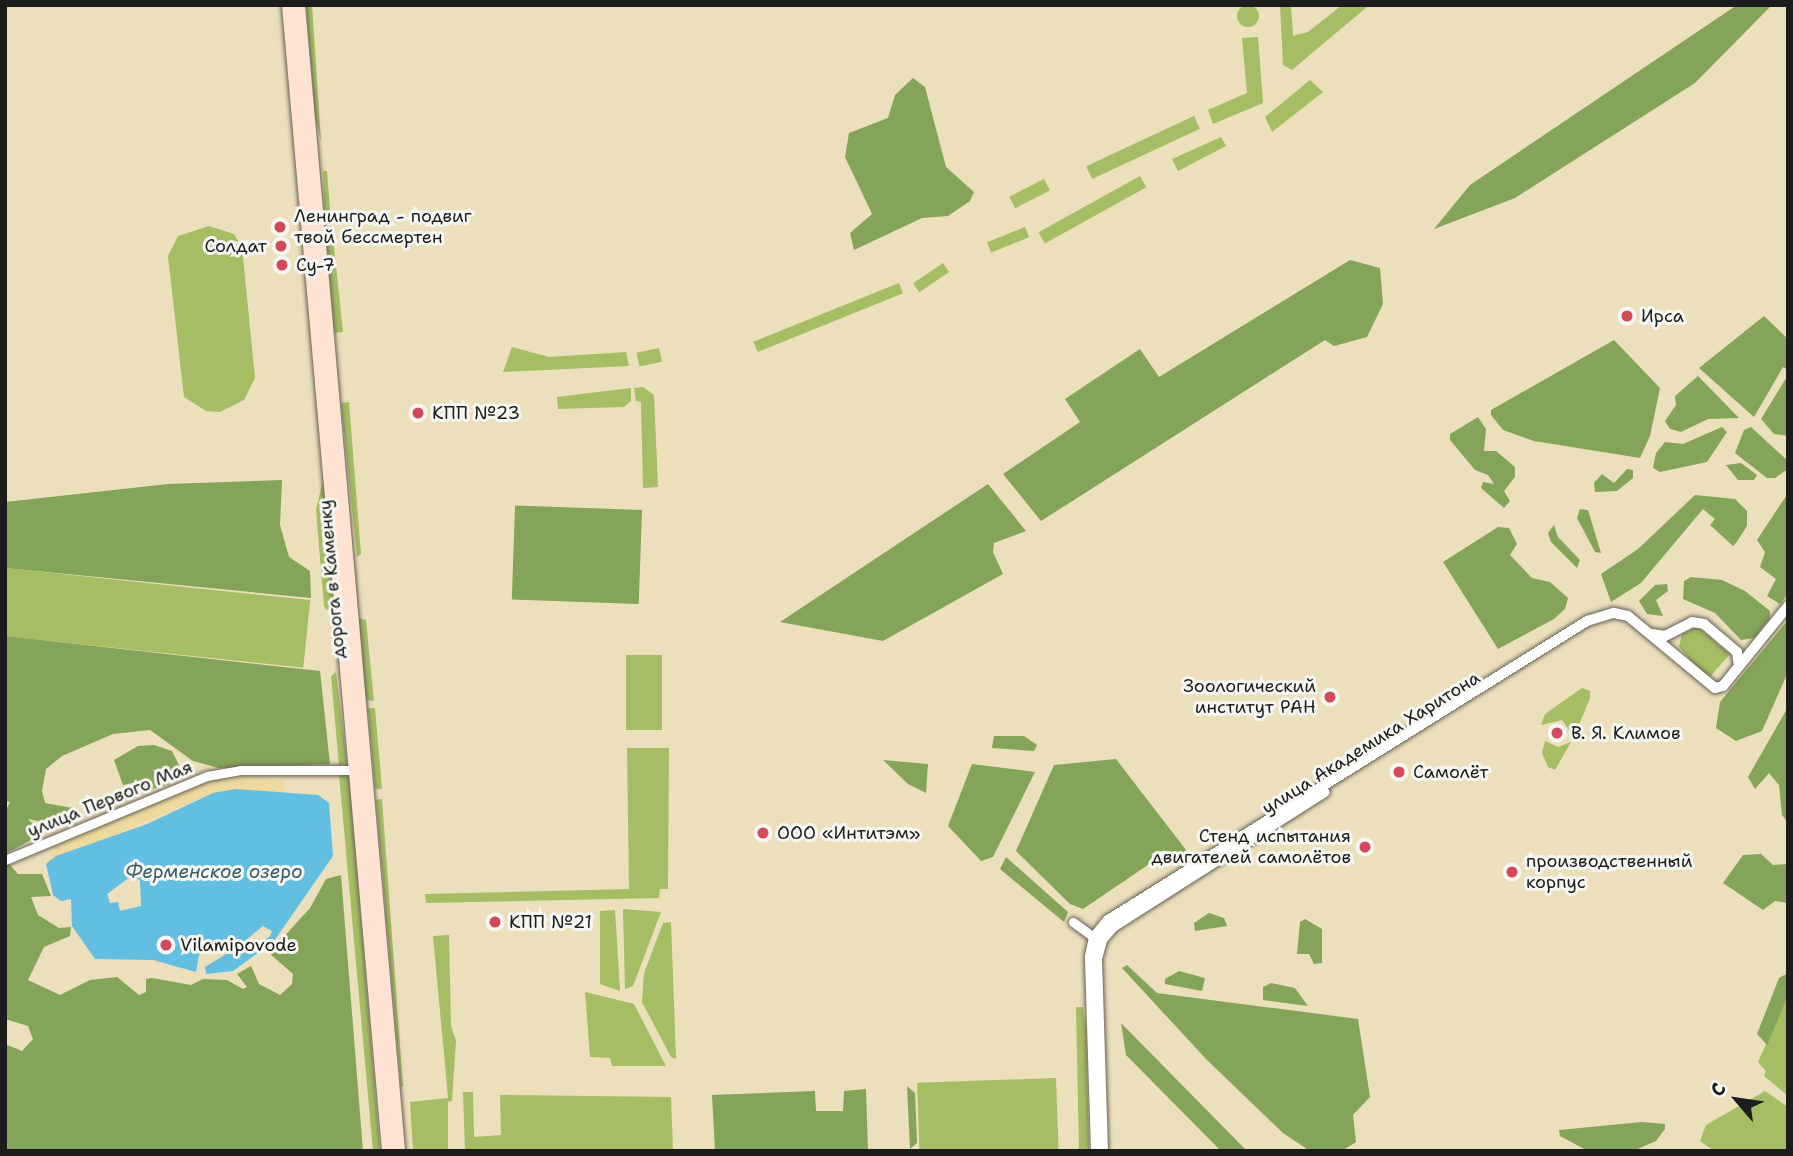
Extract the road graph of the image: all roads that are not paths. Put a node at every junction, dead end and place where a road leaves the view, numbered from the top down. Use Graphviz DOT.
graph roads {
  1 [pos="288,5"];
  2 [pos="299,5"];
  3 [pos="1788,606"];
  4 [pos="1678,631"];
  5 [pos="1652,634"];
  6 [pos="1750,651"];
  7 [pos="1737,652"];
  8 [pos="1678,658"];
  9 [pos="1739,666"];
  10 [pos="1422,728"];
  11 [pos="355,770"];
  12 [pos="5,860"];
  13 [pos="1073,922"];
  14 [pos="1094,937"];
  15 [pos="388,1151"];
  16 [pos="399,1151"];
  17 [pos="1096,1151"];
  18 [pos="1103,1151"];
  1 -- 11 [label="main road, дорога в Каменку"];
  2 -- 16 [label="main road, дорога в Каменку"];
  3 -- 6 [label="street, улица Академика Харитона"];
  4 -- 5 [label="street"];
  4 -- 7 [label="street"];
  4 -- 8 [label="street"];
  5 -- 8 [label="street, улица Академика Харитона"];
  5 -- 10 [label="street, улица Академика Харитона"];
  6 -- 7 [label="street"];
  6 -- 9 [label="street, улица Академика Харитона"];
  7 -- 9 [label="street"];
  8 -- 9 [label="street, улица Академика Харитона"];
  10 -- 14 [label="street, улица Академика Харитона"];
  10 -- 18 [label="street, улица Академика Харитона"];
  11 -- 12 [label="street, улица Первого Мая"];
  11 -- 15 [label="main road, дорога в Каменку"];
  13 -- 14 [label="street"];
  14 -- 17 [label="street"];
}
